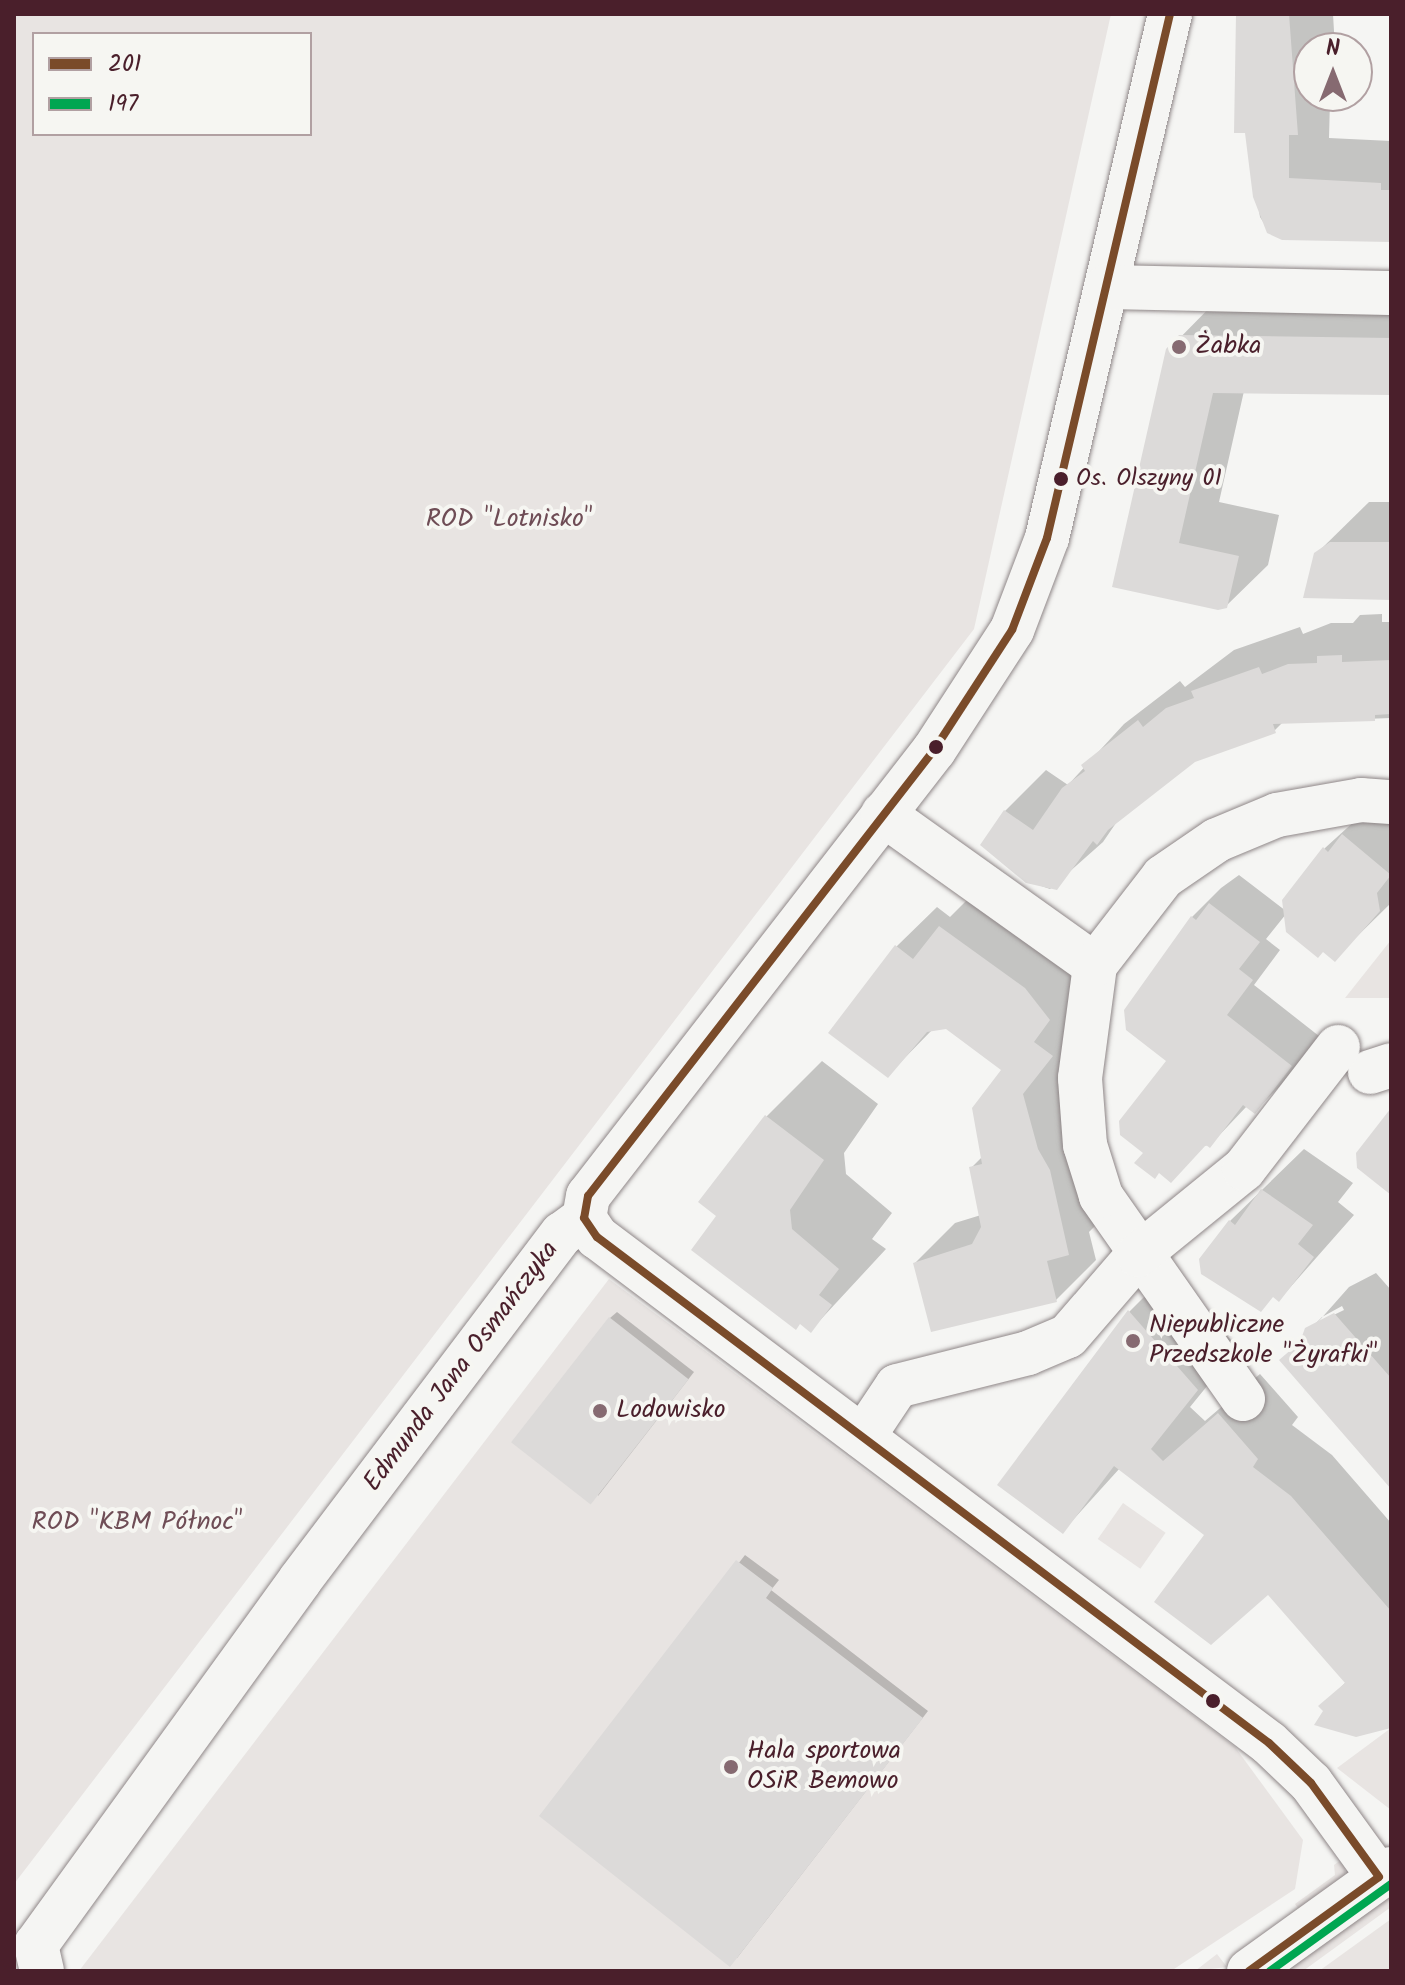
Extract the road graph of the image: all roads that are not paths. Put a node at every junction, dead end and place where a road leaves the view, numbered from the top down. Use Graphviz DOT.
graph roads {
  1 [pos="1170,14"];
  2 [pos="1106,287"];
  3 [pos="1391,293"];
  4 [pos="1391,802"];
  5 [pos="883,814"];
  6 [pos="1095,965"];
  7 [pos="1366,1061"];
  8 [pos="584,1218"];
  9 [pos="1138,1255"];
  10 [pos="1243,1399"];
  11 [pos="863,1437"];
  12 [pos="1385,1873"];
  13 [pos="42,1971"];
  14 [pos="1249,1971"];
  1 -- 2 [label="street, Edmunda Jana Osmańczyka"];
  2 -- 3 [label="street"];
  2 -- 5 [label="street, Edmunda Jana Osmańczyka"];
  4 -- 6 [label="street"];
  5 -- 6 [label="street"];
  5 -- 8 [label="street, Edmunda Jana Osmańczyka"];
  6 -- 9 [label="street"];
  7 -- 9 [label="street"];
  8 -- 11 [label="street"];
  8 -- 13 [label="street, Edmunda Jana Osmańczyka"];
  9 -- 10 [label="street"];
  9 -- 11 [label="street"];
  11 -- 12 [label="street"];
  12 -- 14 [label="street"];
}
